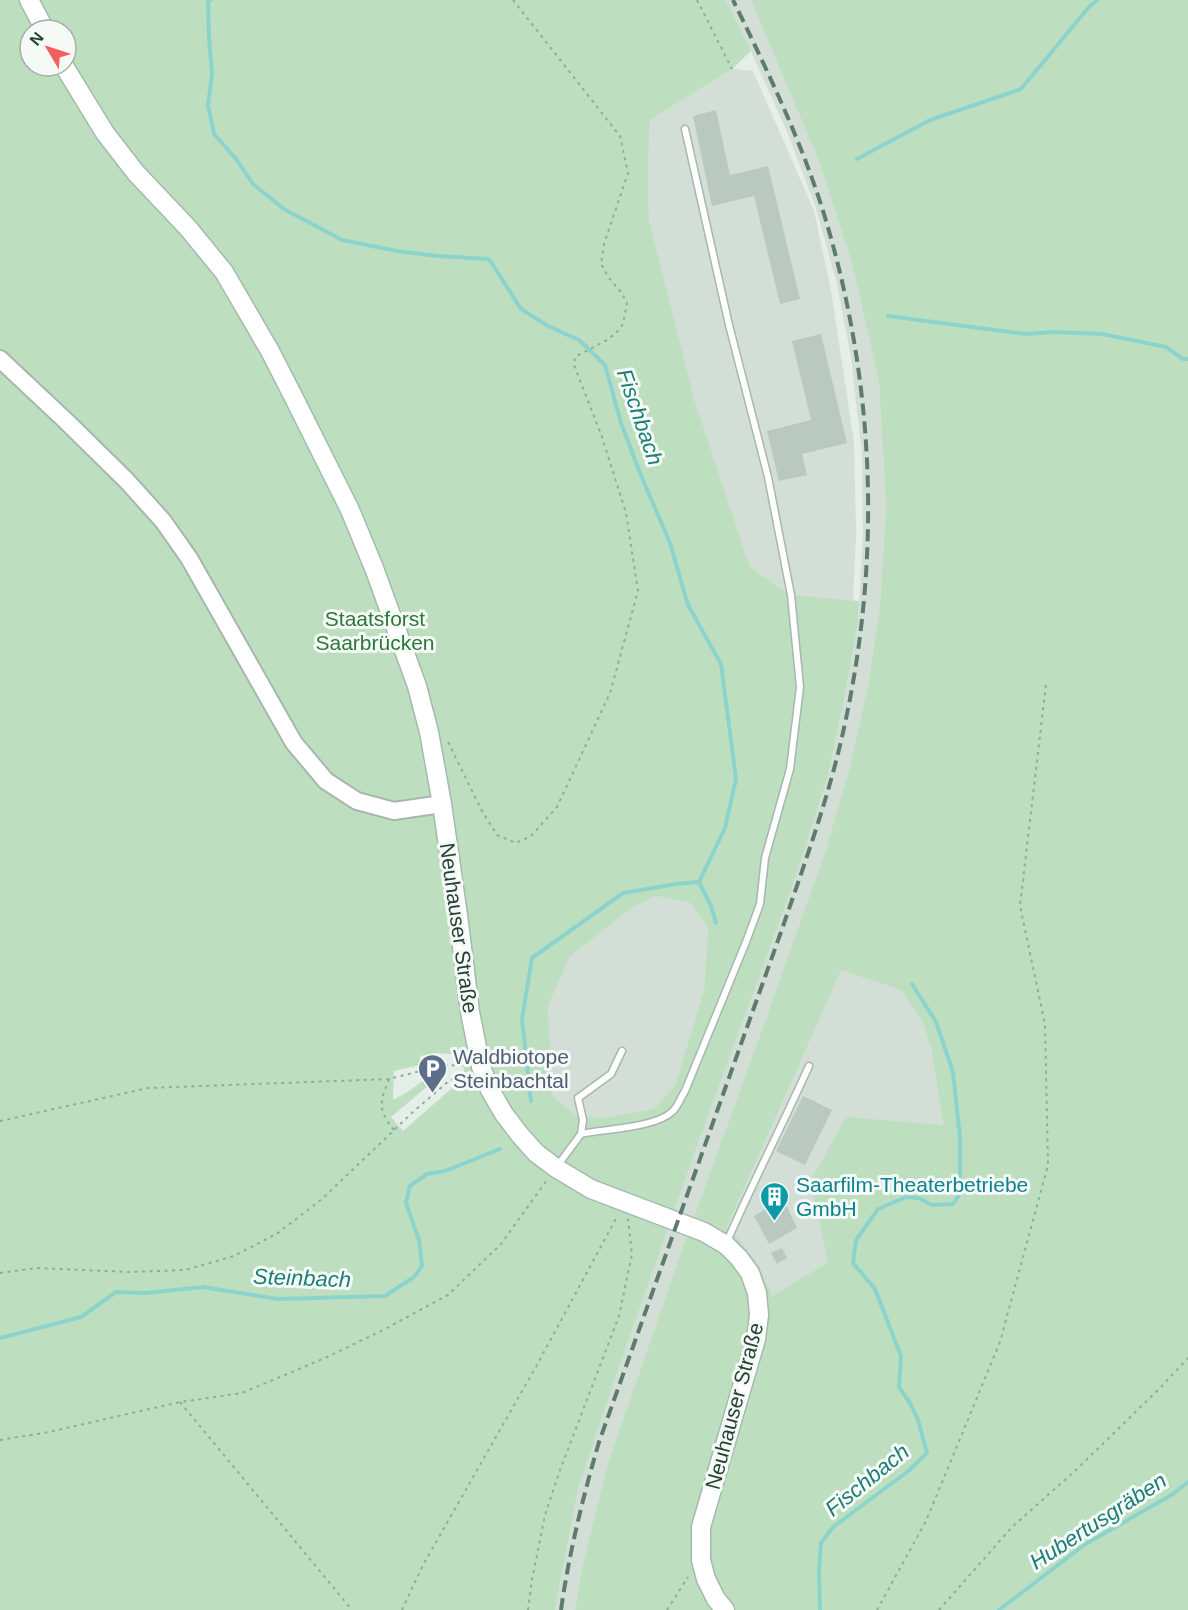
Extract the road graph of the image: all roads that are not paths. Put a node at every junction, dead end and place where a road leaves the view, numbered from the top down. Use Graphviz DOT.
graph roads {
  1 [pos="29,0"];
  2 [pos="39,18"];
  3 [pos="71,78"];
  4 [pos="685,129"];
  5 [pos="0,359"];
  6 [pos="442,804"];
  7 [pos="622,1051"];
  8 [pos="809,1066"];
  9 [pos="581,1134"];
  10 [pos="556,1168"];
  11 [pos="726,1245"];
  12 [pos="724,1610"];
  1 -- 2 [label="main road"];
  3 -- 6 [label="main road, Neuhauser Straße"];
  4 -- 9 [label="lane"];
  5 -- 6 [label="street"];
  6 -- 10 [label="main road, Neuhauser Straße"];
  7 -- 9 [label="lane"];
  8 -- 11 [label="lane"];
  9 -- 10 [label="lane"];
  10 -- 11 [label="main road, Neuhauser Straße"];
  11 -- 12 [label="main road, Neuhauser Straße"];
}
